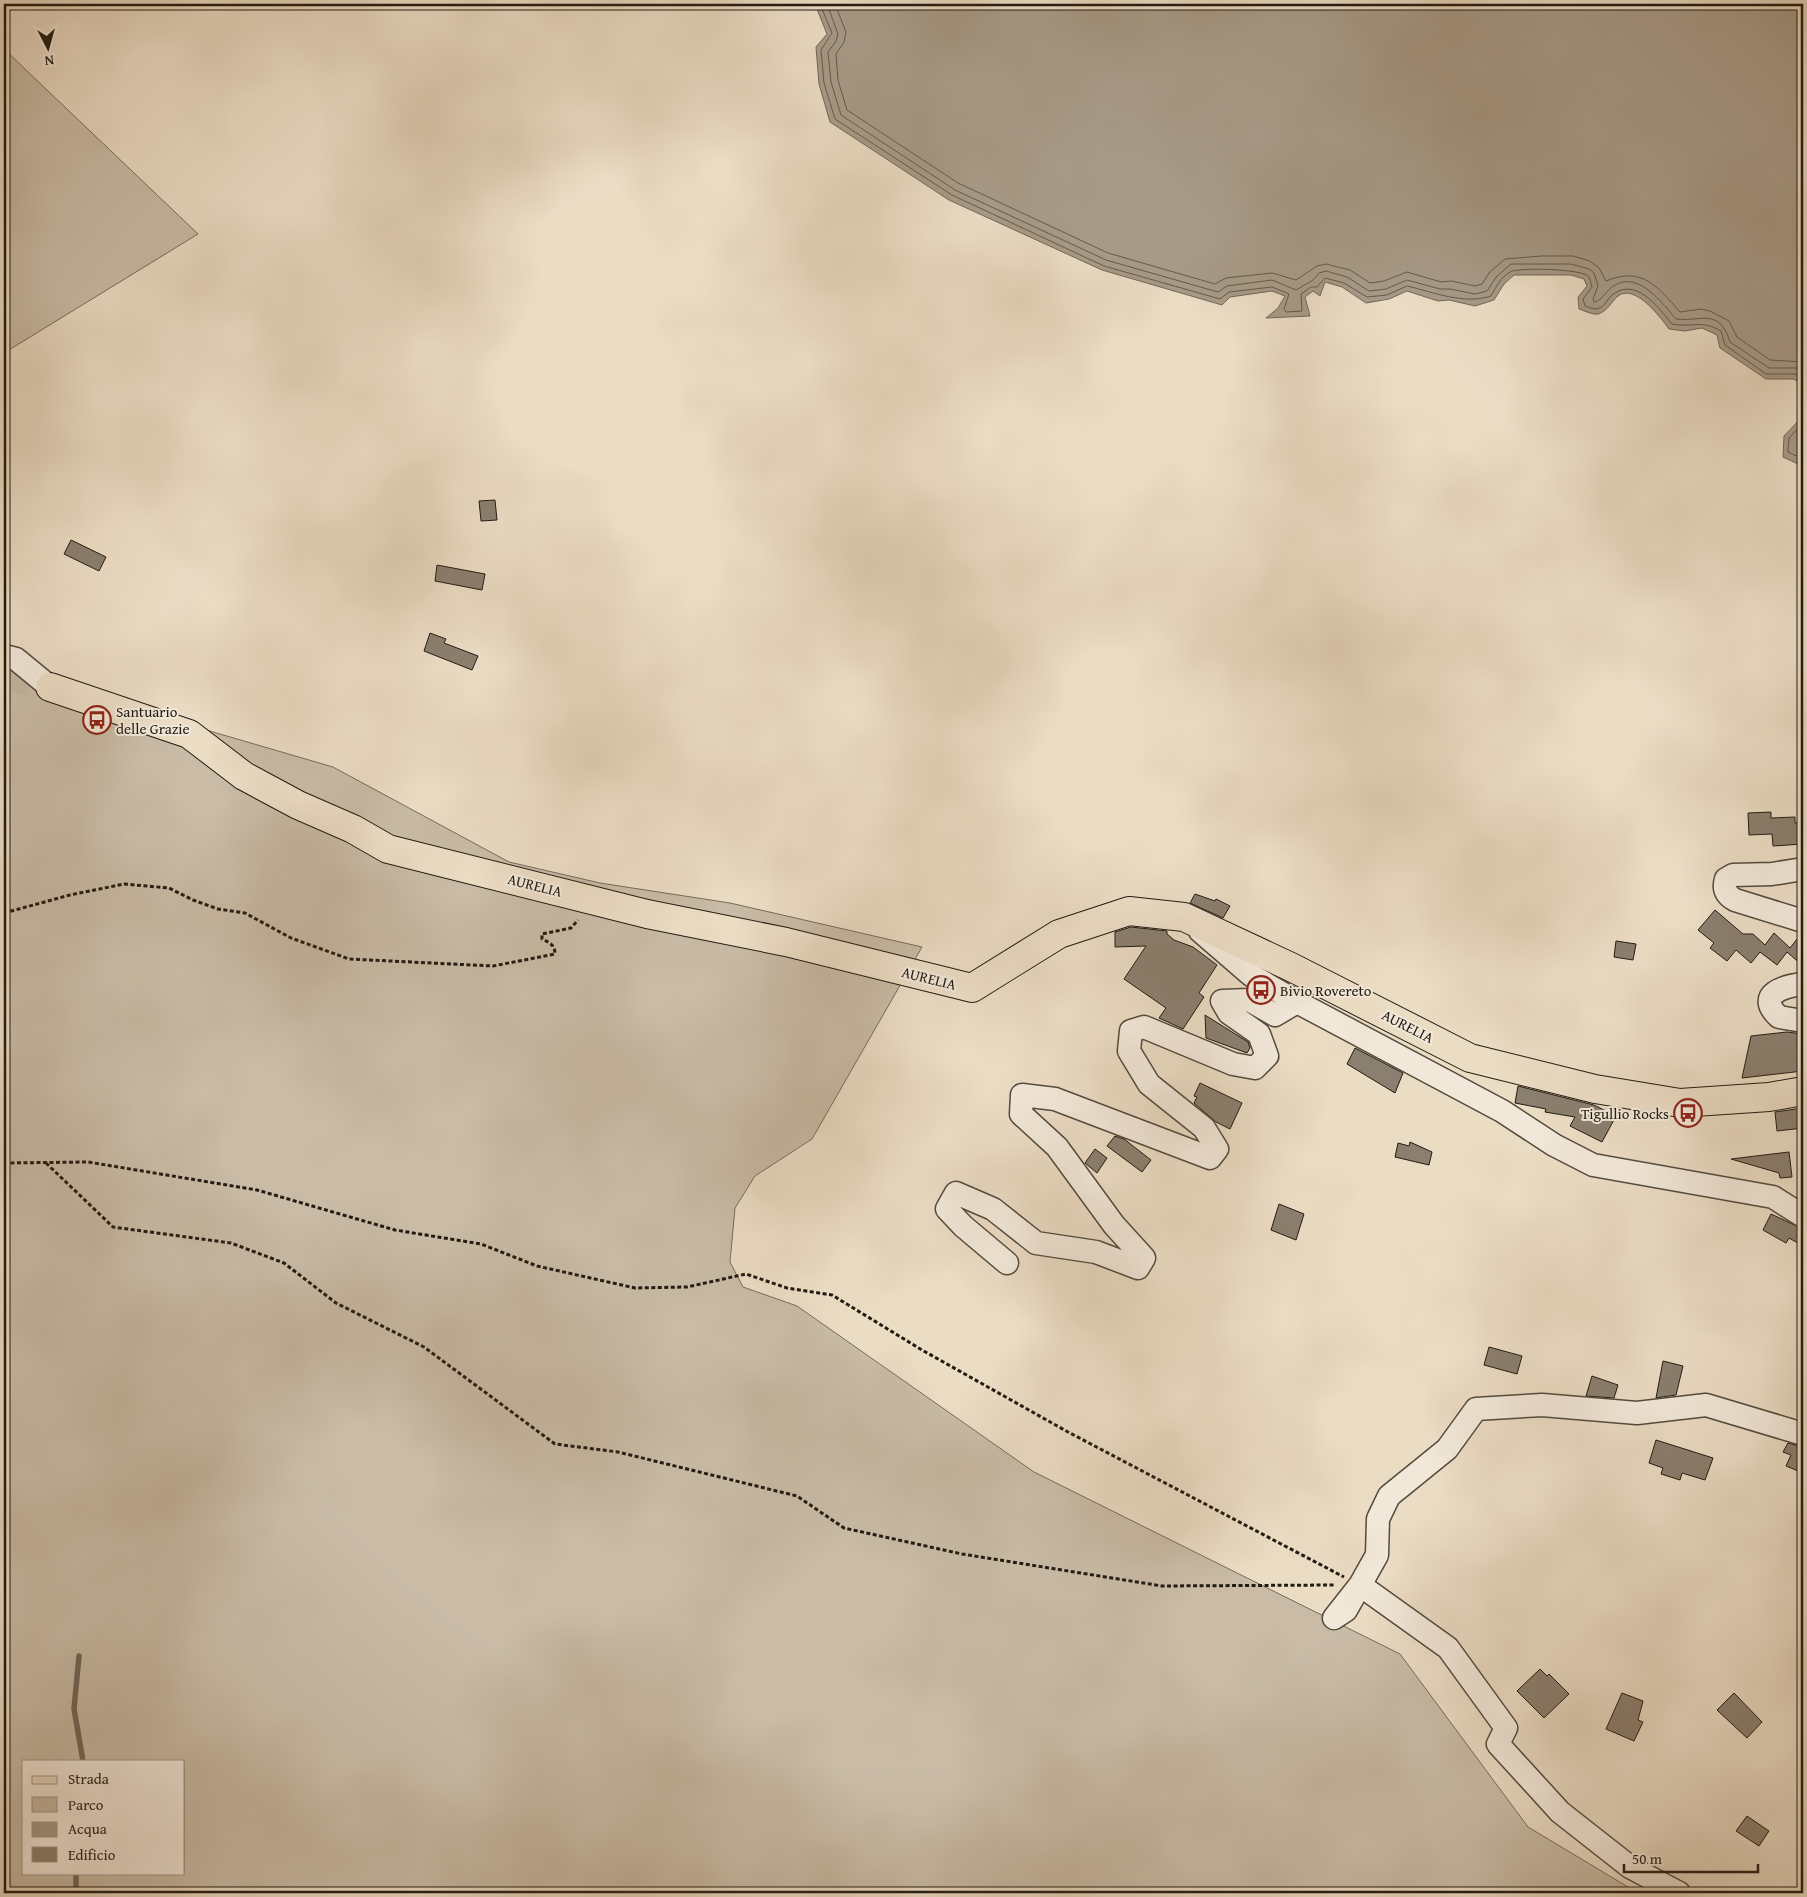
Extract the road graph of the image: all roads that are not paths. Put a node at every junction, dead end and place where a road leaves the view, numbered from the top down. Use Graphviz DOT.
graph roads {
  1 [pos="4,656"];
  2 [pos="50,687"];
  3 [pos="1803,868"];
  4 [pos="1184,917"];
  5 [pos="1803,921"];
  6 [pos="1803,984"];
  7 [pos="1297,1002"];
  8 [pos="1803,1020"];
  9 [pos="1803,1091"];
  10 [pos="1803,1216"];
  11 [pos="1007,1263"];
  12 [pos="1803,1434"];
  13 [pos="1679,1893"];
  1 -- 2 [label="street"];
  2 -- 4 [label="main road, AURELIA"];
  3 -- 5 [label="street"];
  4 -- 7 [label="street"];
  4 -- 9 [label="main road, AURELIA"];
  6 -- 8 [label="street"];
  7 -- 10 [label="street"];
  7 -- 11 [label="street"];
  12 -- 13 [label="street"];
}
